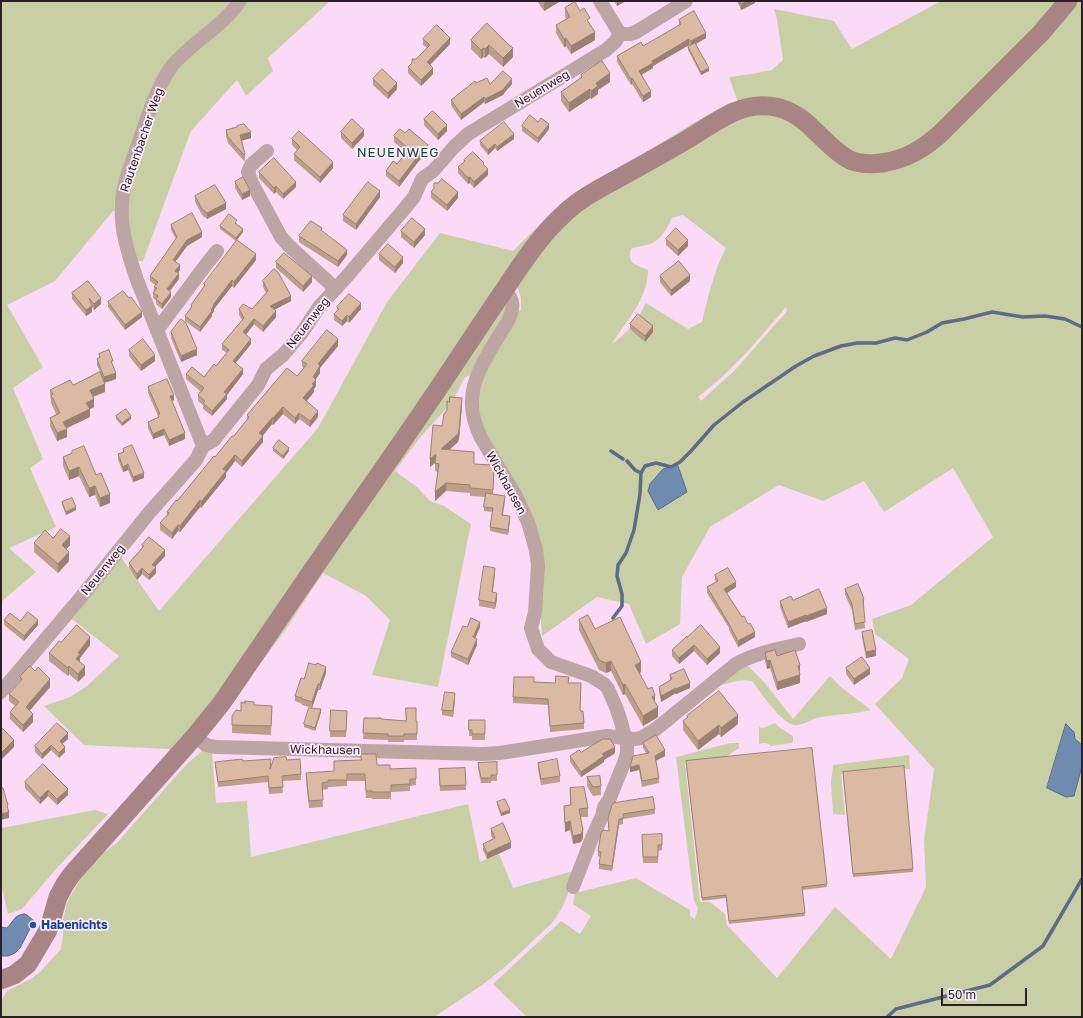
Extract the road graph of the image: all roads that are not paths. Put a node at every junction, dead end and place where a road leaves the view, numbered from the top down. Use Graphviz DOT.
graph roads {
  1 [pos="240,1"];
  2 [pos="600,1"];
  3 [pos="686,1"];
  4 [pos="1068,1"];
  5 [pos="620,34"];
  6 [pos="267,151"];
  7 [pos="217,251"];
  8 [pos="336,289"];
  9 [pos="504,290"];
  10 [pos="157,330"];
  11 [pos="203,446"];
  12 [pos="799,644"];
  13 [pos="1,692"];
  14 [pos="195,736"];
  15 [pos="625,738"];
  16 [pos="573,887"];
  17 [pos="39,944"];
  18 [pos="1,967"];
  19 [pos="1,980"];
  1 -- 10 [label="street, Rautenbacher Weg"];
  2 -- 5 [label="street"];
  3 -- 5 [label="street"];
  4 -- 9 [label="main road"];
  5 -- 8 [label="street, Neuenweg"];
  6 -- 8 [label="street"];
  7 -- 10 [label="street"];
  8 -- 11 [label="street, Neuenweg"];
  9 -- 14 [label="main road"];
  9 -- 15 [label="street, Wickhausen"];
  10 -- 11 [label="street, Rautenbacher Weg"];
  11 -- 13 [label="street, Neuenweg"];
  12 -- 15 [label="street, Wickhausen"];
  14 -- 15 [label="street, Wickhausen"];
  14 -- 17 [label="main road"];
  15 -- 16 [label="street, Wickhausen"];
  17 -- 18 [label="main road"];
  17 -- 19 [label="main road"];
}
